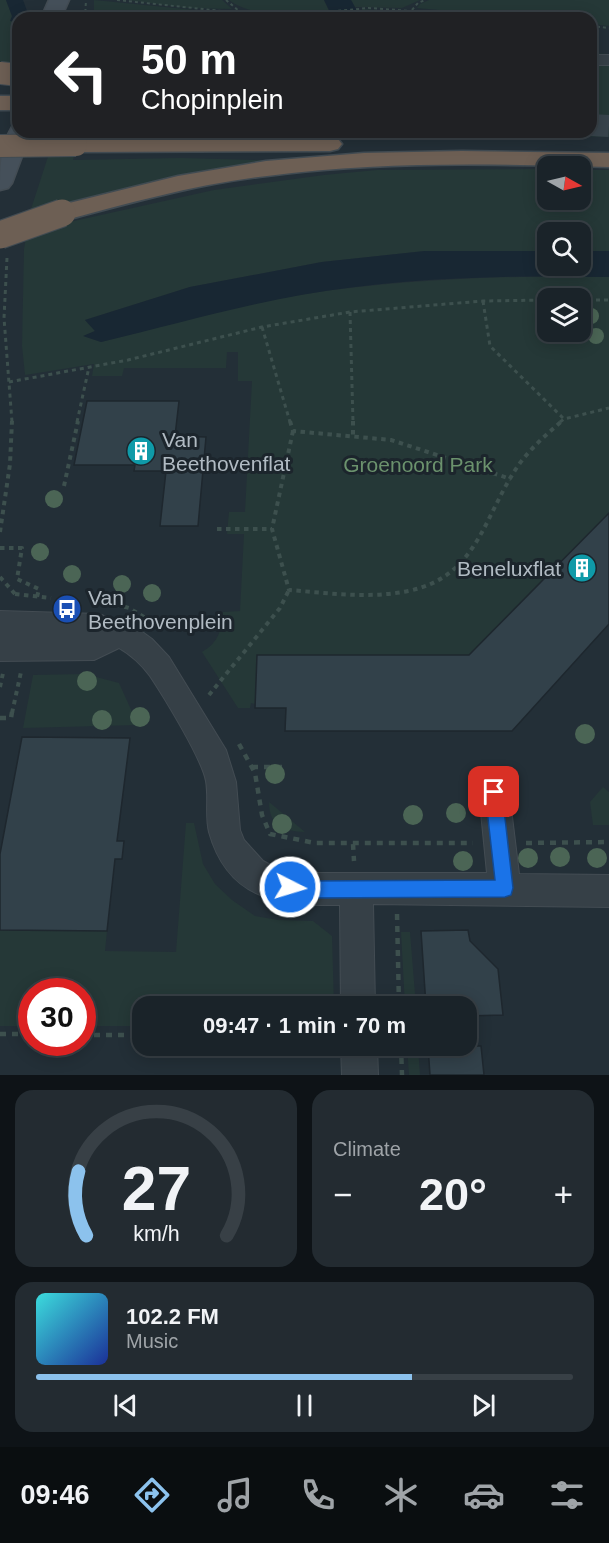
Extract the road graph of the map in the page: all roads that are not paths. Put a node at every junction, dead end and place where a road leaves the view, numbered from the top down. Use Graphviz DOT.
graph roads {
  1 [pos="12,120"];
  2 [pos="18,138"];
  3 [pos="0,146"];
  4 [pos="609,148"];
  5 [pos="0,153"];
  6 [pos="609,160"];
  7 [pos="0,183"];
  8 [pos="4,243"];
  9 [pos="0,623"];
  10 [pos="118,635"];
  11 [pos="0,648"];
  12 [pos="494,792"];
  13 [pos="505,888"];
  14 [pos="356,890"];
  15 [pos="609,891"];
  16 [pos="358,996"];
  17 [pos="359,1056"];
  18 [pos="360,1075"];
  1 -- 5 [label="street"];
  2 -- 7 [label="street"];
  3 -- 4 [label="highway, bridge"];
  6 -- 8 [label="highway, bridge"];
  9 -- 10 [label="street"];
  10 -- 11 [label="street"];
  10 -- 14 [label="street"];
  12 -- 13 [label="street"];
  13 -- 14 [label="street"];
  13 -- 15 [label="street"];
  14 -- 16 [label="street"];
  17 -- 18 [label="street"];
}
